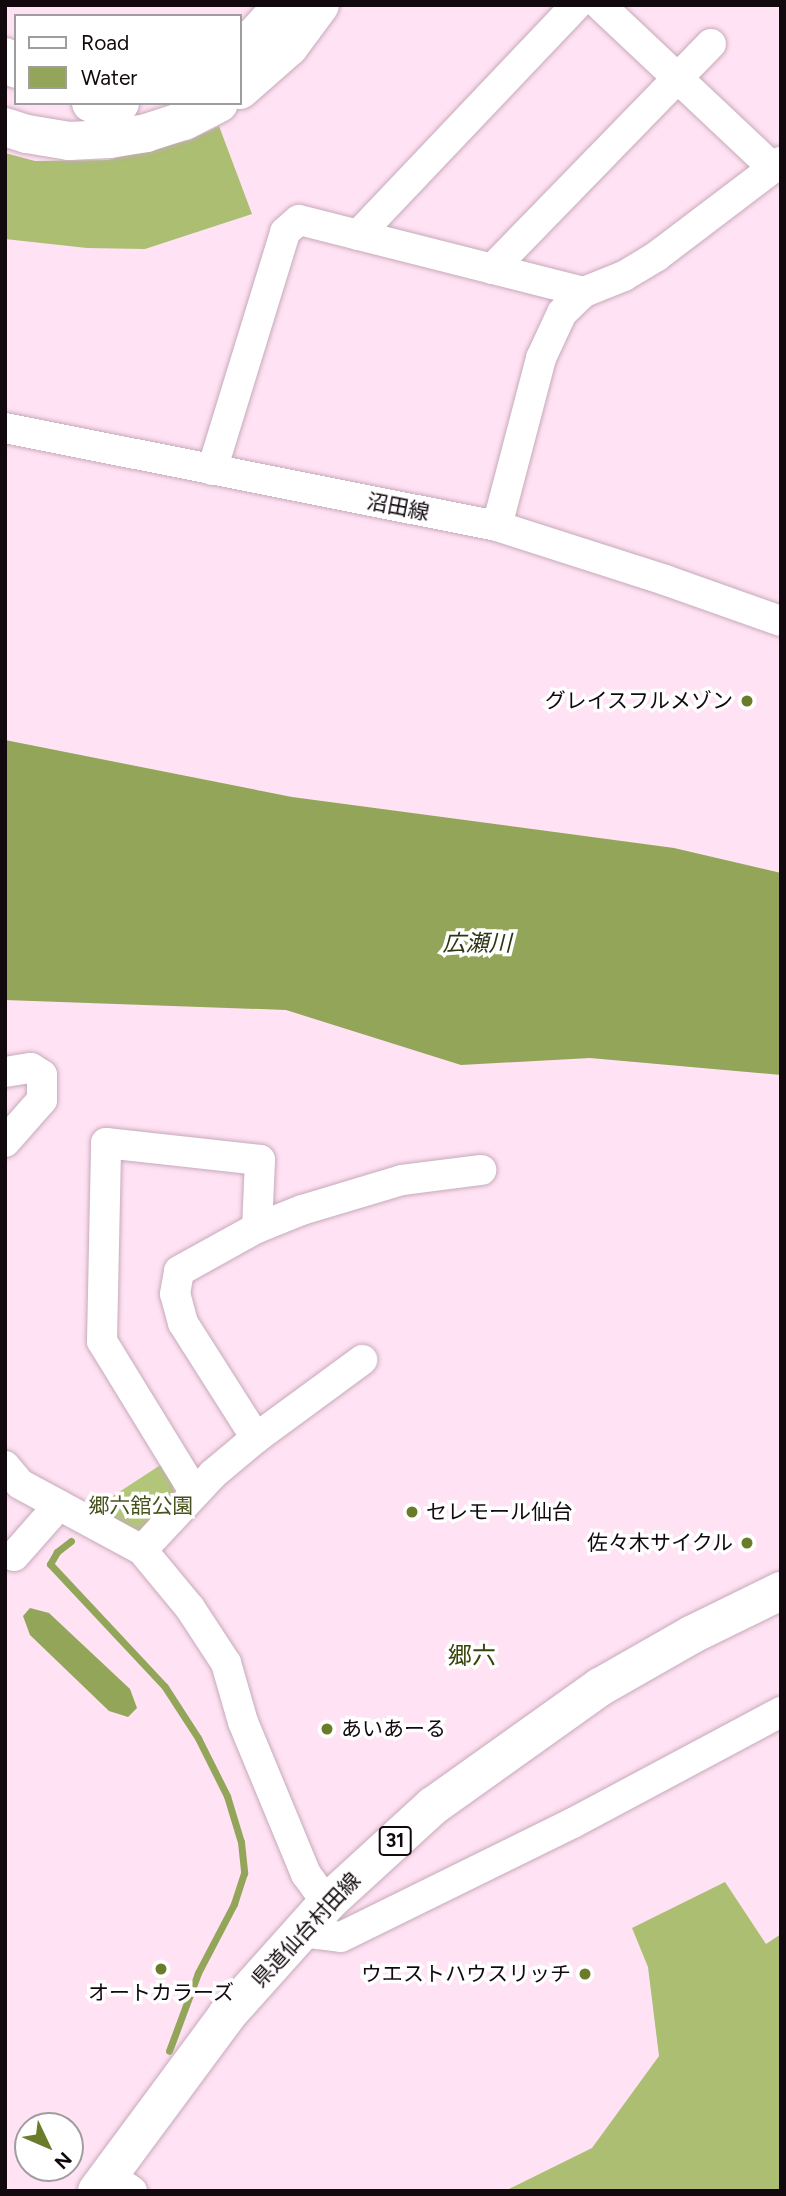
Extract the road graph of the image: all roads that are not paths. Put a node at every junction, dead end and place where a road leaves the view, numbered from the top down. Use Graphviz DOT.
graph roads {
  1 [pos="283,5"];
  2 [pos="320,5"];
  3 [pos="576,5"];
  4 [pos="600,5"];
  5 [pos="711,44"];
  6 [pos="242,50"];
  7 [pos="678,78"];
  8 [pos="242,88"];
  9 [pos="215,105"];
  10 [pos="5,127"];
  11 [pos="776,164"];
  12 [pos="358,235"];
  13 [pos="492,269"];
  14 [pos="584,292"];
  15 [pos="5,428"];
  16 [pos="212,470"];
  17 [pos="497,526"];
  18 [pos="781,621"];
  19 [pos="5,1072"];
  20 [pos="5,1142"];
  21 [pos="481,1170"];
  22 [pos="257,1228"];
  23 [pos="362,1360"];
  24 [pos="256,1438"];
  25 [pos="5,1466"];
  26 [pos="195,1493"];
  27 [pos="59,1505"];
  28 [pos="142,1550"];
  29 [pos="14,1556"];
  30 [pos="781,1591"];
  31 [pos="781,1712"];
  32 [pos="327,1903"];
  33 [pos="301,1932"];
  34 [pos="112,2185"];
  1 -- 6 [label="main road"];
  2 -- 8 [label="main road"];
  3 -- 12 [label="street"];
  4 -- 7 [label="street"];
  5 -- 7 [label="street"];
  7 -- 11 [label="street"];
  7 -- 13 [label="street"];
  9 -- 10 [label="main road"];
  11 -- 14 [label="street"];
  12 -- 13 [label="street"];
  12 -- 16 [label="street"];
  13 -- 14 [label="street"];
  14 -- 17 [label="street"];
  15 -- 16 [label="street, 沼田線"];
  16 -- 17 [label="street, 沼田線"];
  17 -- 18 [label="street, 沼田線"];
  19 -- 20 [label="street"];
  21 -- 22 [label="street"];
  22 -- 24 [label="street"];
  22 -- 26 [label="street"];
  23 -- 24 [label="street"];
  24 -- 26 [label="street"];
  25 -- 27 [label="street"];
  26 -- 28 [label="street"];
  27 -- 28 [label="street"];
  27 -- 29 [label="street"];
  28 -- 32 [label="street"];
  30 -- 32 [label="main road, 県道仙台村田線 / 31"];
  31 -- 33 [label="street"];
  32 -- 33 [label="main road, 県道仙台村田線 / 31"];
  33 -- 34 [label="main road, 県道仙台村田線 / 31"];
}
